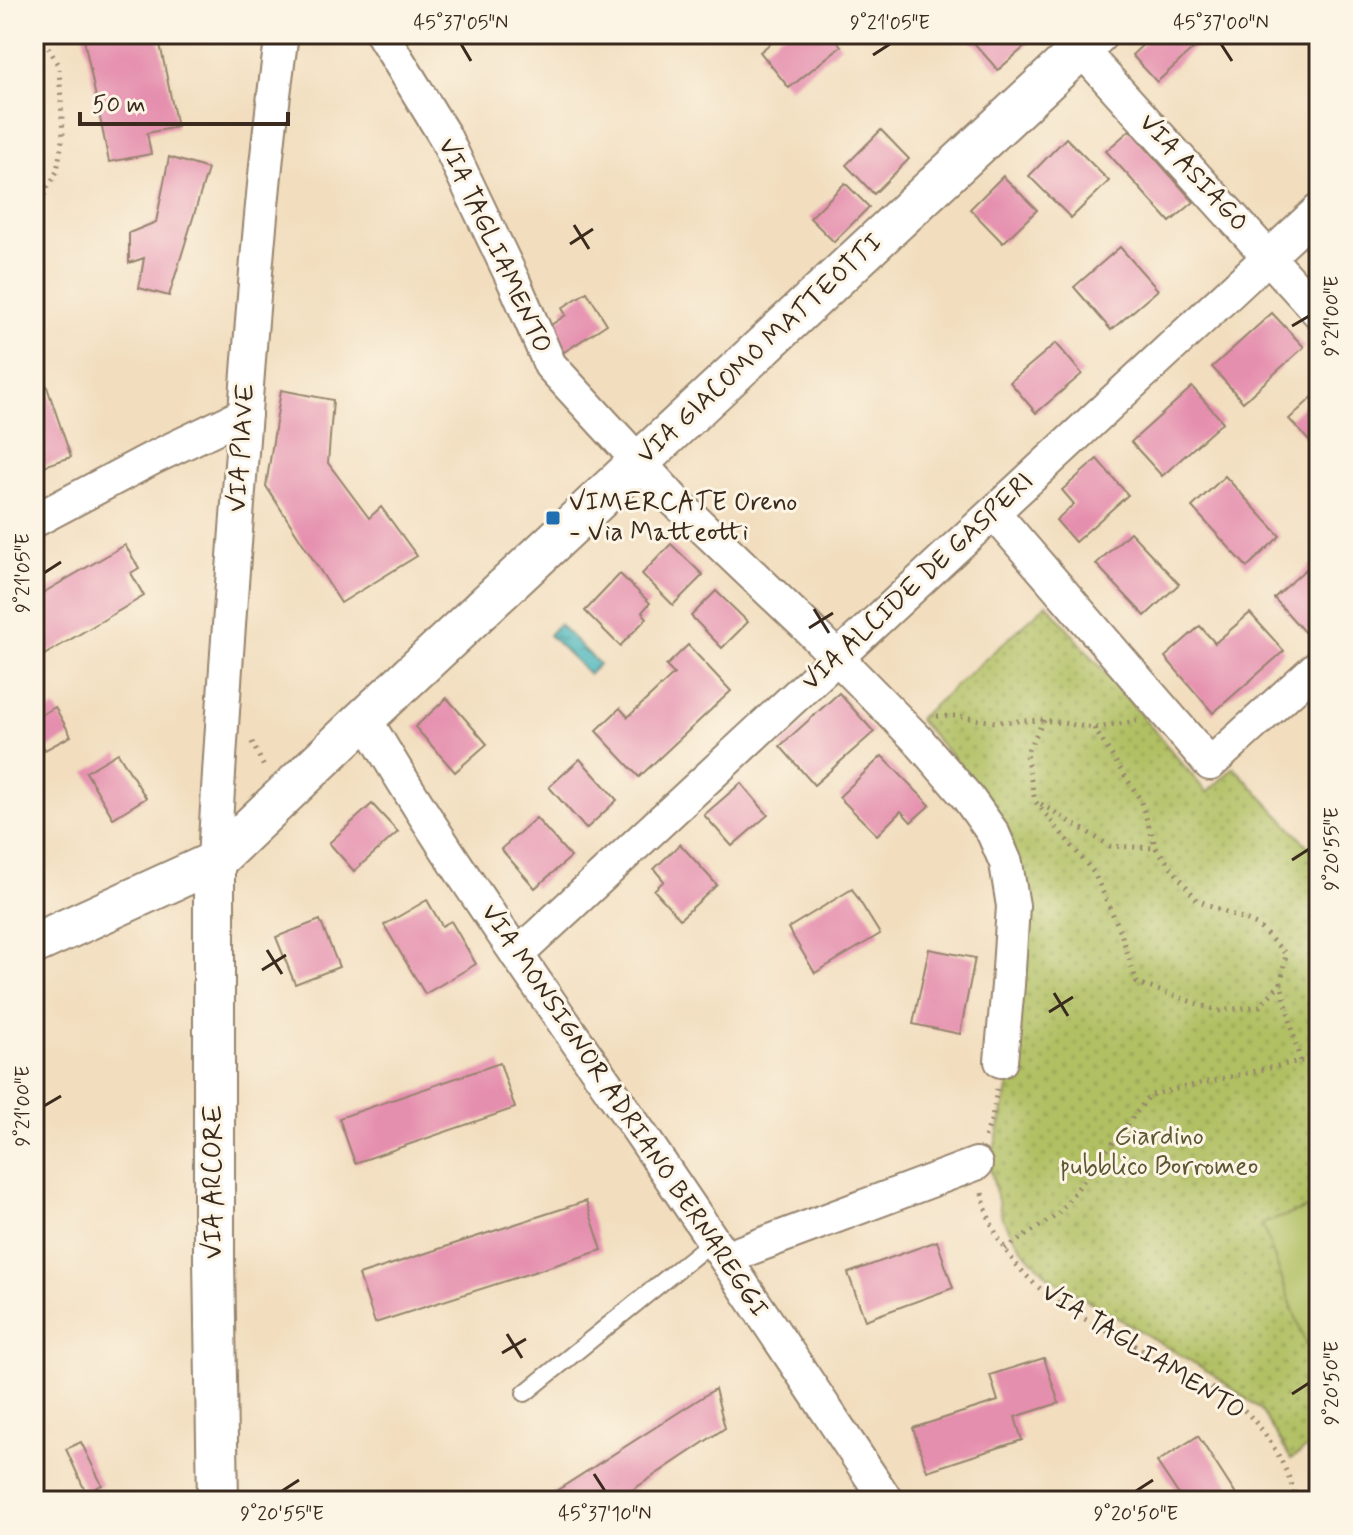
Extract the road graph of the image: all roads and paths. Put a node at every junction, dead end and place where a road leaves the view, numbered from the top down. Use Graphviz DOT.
graph roads {
  1 [pos="41,34"];
  2 [pos="282,34"];
  3 [pos="382,34"];
  4 [pos="1081,39"];
  5 [pos="34,207"];
  6 [pos="1319,210"];
  7 [pos="1269,256"];
  8 [pos="1319,313"];
  9 [pos="245,414"];
  10 [pos="639,461"];
  11 [pos="994,513"];
  12 [pos="34,521"];
  13 [pos="837,657"];
  14 [pos="1319,665"];
  15 [pos="896,717"];
  16 [pos="365,718"];
  17 [pos="1044,720"];
  18 [pos="249,735"];
  19 [pos="270,779"];
  20 [pos="1035,801"];
  21 [pos="1156,848"];
  22 [pos="214,862"];
  23 [pos="34,944"];
  24 [pos="517,955"];
  25 [pos="1281,983"];
  26 [pos="1319,1060"];
  27 [pos="1001,1061"];
  28 [pos="1300,1061"];
  29 [pos="976,1164"];
  30 [pos="720,1249"];
  31 [pos="525,1393"];
  32 [pos="218,1501"];
  33 [pos="887,1501"];
  34 [pos="1297,1501"];
  1 -- 5 [label="path"];
  2 -- 9 [label="street, VIA PIAVE"];
  3 -- 10 [label="street, VIA TAGLIAMENTO"];
  4 -- 7 [label="street, VIA ASIAGO"];
  4 -- 10 [label="street, VIA GIACOMO MATTEOTTI"];
  6 -- 7 [label="street, VIA ALCIDE DE GASPERI"];
  7 -- 8 [label="street, VIA ASIAGO"];
  7 -- 11 [label="street, VIA ALCIDE DE GASPERI"];
  9 -- 12 [label="street"];
  9 -- 22 [label="street, VIA PIAVE"];
  10 -- 13 [label="street, VIA TAGLIAMENTO"];
  10 -- 16 [label="street, VIA GIACOMO MATTEOTTI"];
  11 -- 13 [label="street, VIA ALCIDE DE GASPERI"];
  11 -- 14 [label="street"];
  13 -- 15 [label="street, VIA TAGLIAMENTO"];
  13 -- 24 [label="street, VIA ALCIDE DE GASPERI"];
  15 -- 17 [label="path"];
  15 -- 27 [label="street, VIA TAGLIAMENTO"];
  16 -- 22 [label="street, VIA GIACOMO MATTEOTTI"];
  16 -- 24 [label="street, VIA MONSIGNOR ADRIANO BERNAREGGI"];
  17 -- 20 [label="path"];
  17 -- 21 [label="path"];
  18 -- 19 [label="path"];
  20 -- 21 [label="path"];
  20 -- 25 [label="path"];
  21 -- 25 [label="path"];
  22 -- 23 [label="street, VIA GIACOMO MATTEOTTI"];
  22 -- 32 [label="street, VIA ARCORE"];
  24 -- 30 [label="street, VIA MONSIGNOR ADRIANO BERNAREGGI"];
  25 -- 28 [label="path"];
  26 -- 28 [label="path"];
  28 -- 34 [label="path, VIA TAGLIAMENTO"];
  29 -- 30 [label="street"];
  30 -- 31 [label="lane"];
  30 -- 33 [label="street, VIA MONSIGNOR ADRIANO BERNAREGGI"];
}
